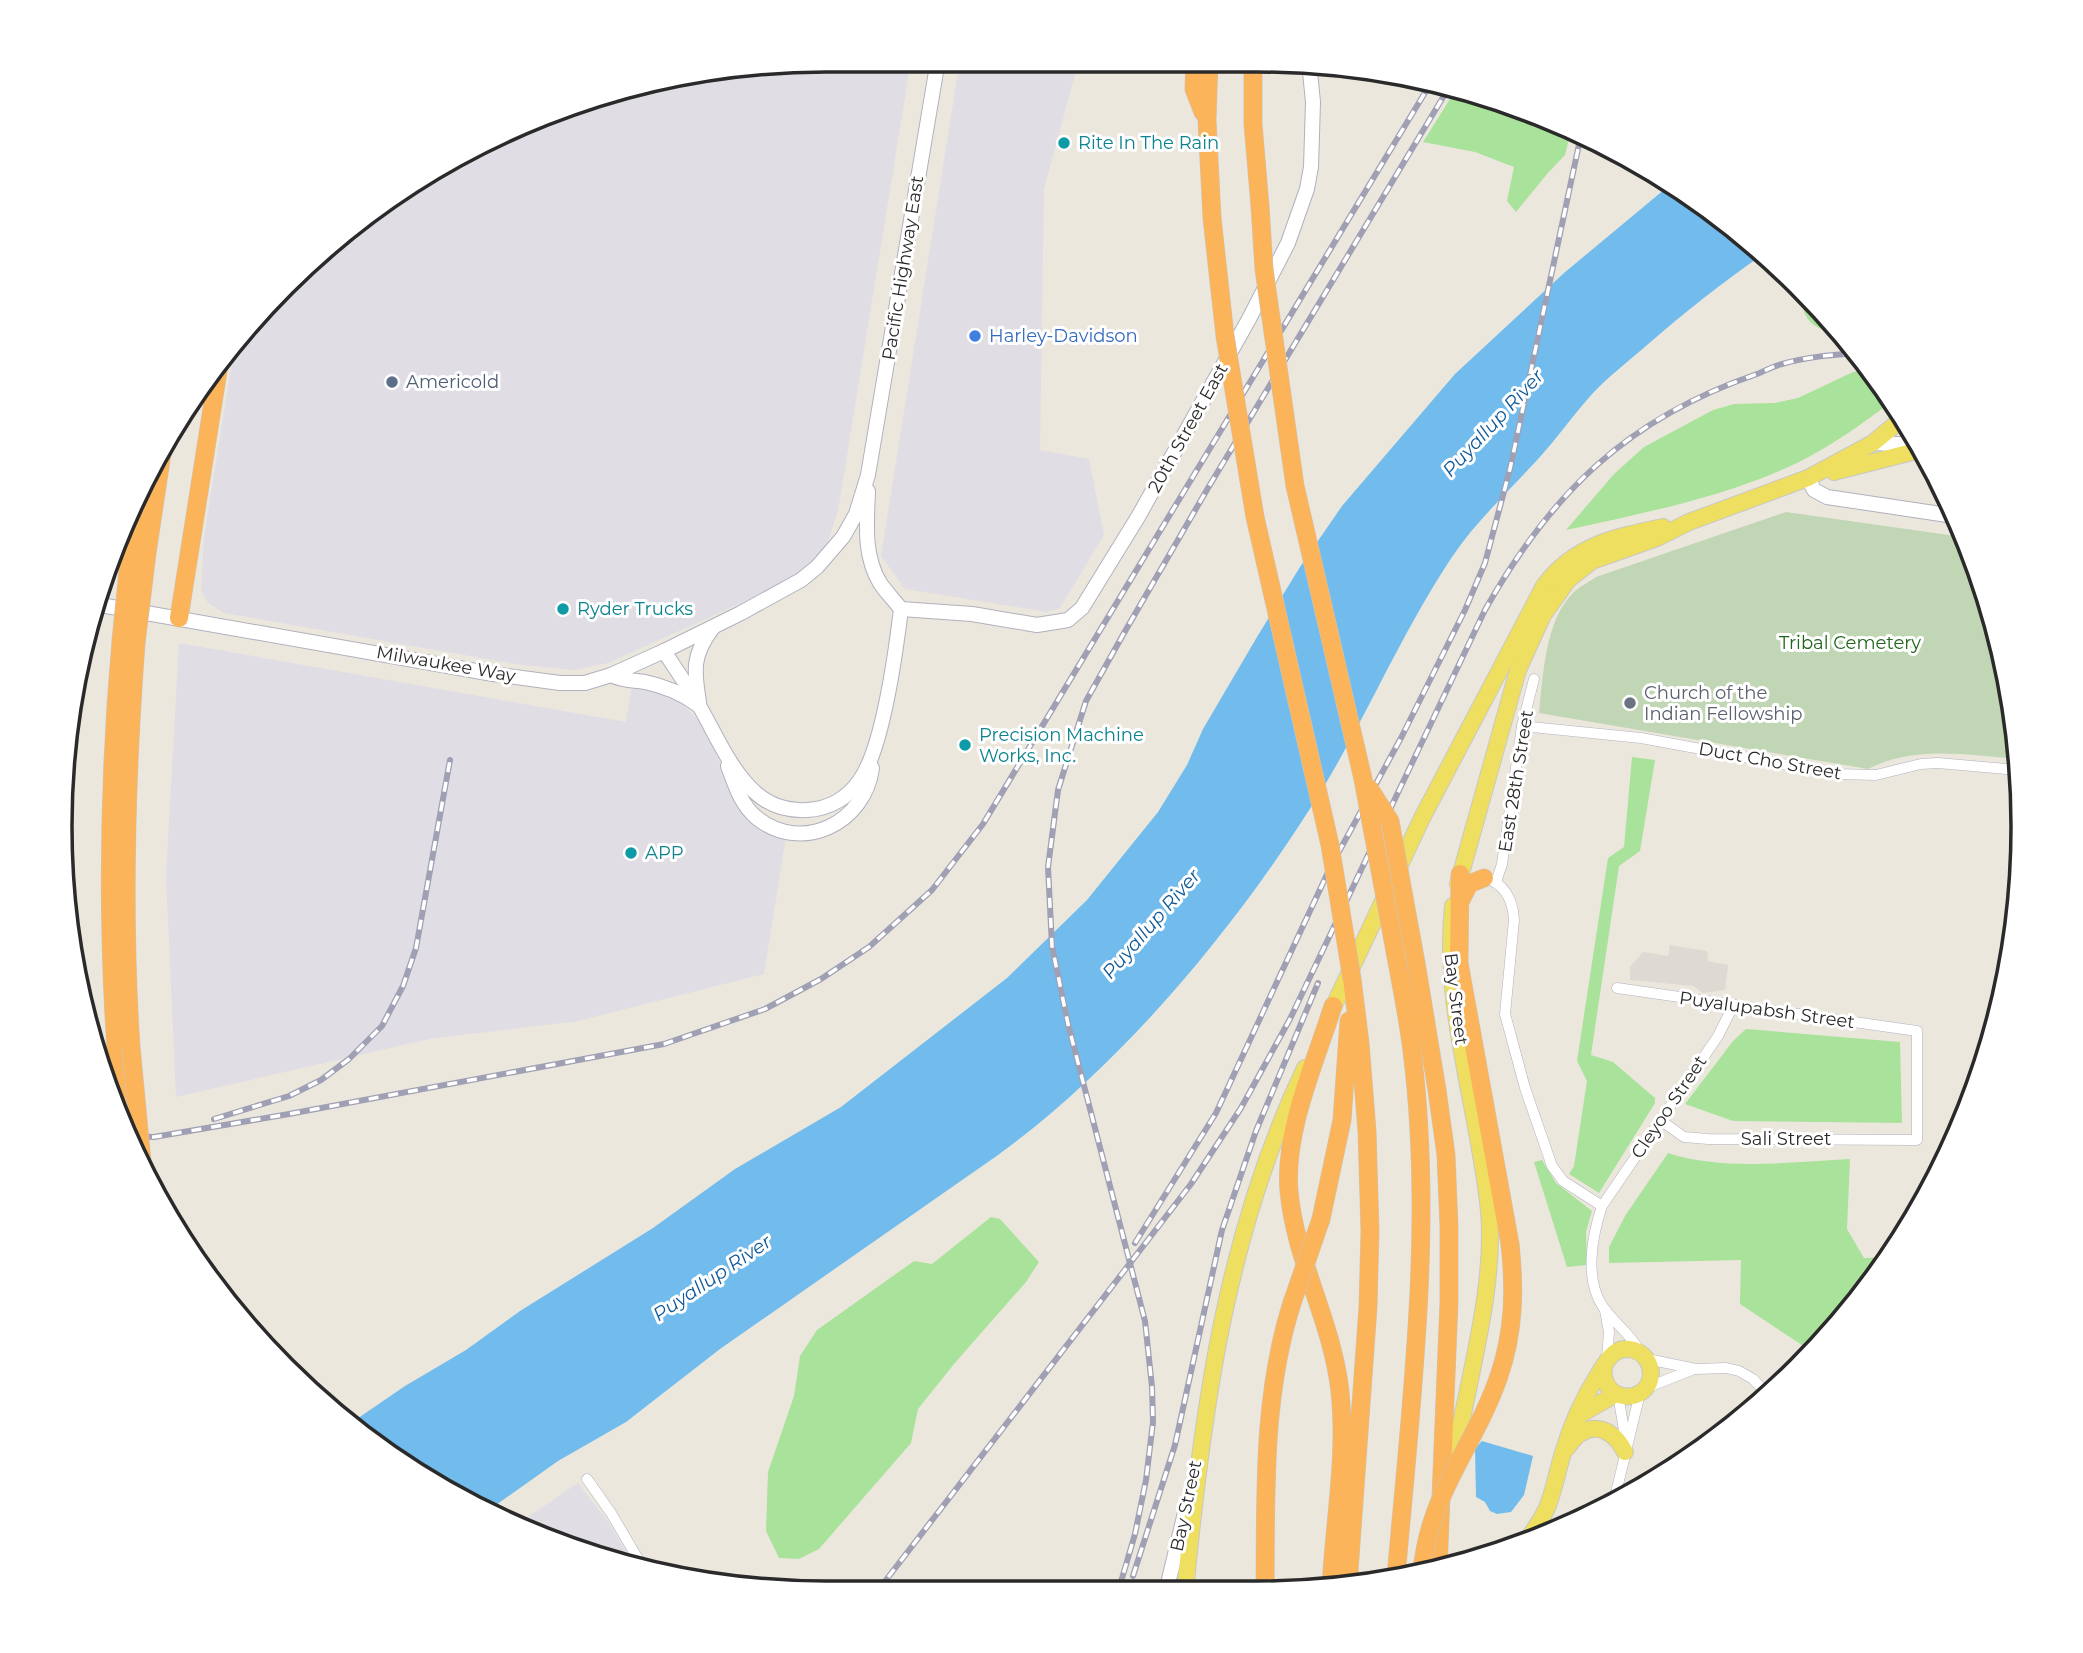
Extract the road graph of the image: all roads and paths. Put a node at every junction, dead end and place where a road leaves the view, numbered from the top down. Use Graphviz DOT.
graph roads {
  1 [pos="936,72"];
  2 [pos="1195,72"];
  3 [pos="1209,72"];
  4 [pos="1253,72"];
  5 [pos="1310,73"];
  6 [pos="1207,120"];
  7 [pos="216,384"];
  8 [pos="1895,425"];
  9 [pos="1873,443"];
  10 [pos="1908,446"];
  11 [pos="1911,450"];
  12 [pos="868,475"];
  13 [pos="1808,478"];
  14 [pos="155,484"];
  15 [pos="1943,514"];
  16 [pos="138,519"];
  17 [pos="1689,522"];
  18 [pos="139,553"];
  19 [pos="105,606"];
  20 [pos="901,609"];
  21 [pos="179,618"];
  22 [pos="714,626"];
  23 [pos="664,650"];
  24 [pos="611,676"];
  25 [pos="1534,679"];
  26 [pos="700,707"];
  27 [pos="1522,726"];
  28 [pos="717,738"];
  29 [pos="872,754"];
  30 [pos="2009,769"];
  31 [pos="1363,779"];
  32 [pos="1466,850"];
  33 [pos="1460,874"];
  34 [pos="1490,880"];
  35 [pos="1458,914"];
  36 [pos="1352,979"];
  37 [pos="1618,988"];
  38 [pos="1333,1006"];
  39 [pos="1733,1006"];
  40 [pos="123,1048"];
  41 [pos="121,1095"];
  42 [pos="1660,1120"];
  43 [pos="137,1132"];
  44 [pos="1917,1140"];
  45 [pos="1602,1206"];
  46 [pos="1605,1310"];
  47 [pos="1644,1356"];
  48 [pos="1606,1362"];
  49 [pos="1696,1368"];
  50 [pos="1762,1387"];
  51 [pos="1643,1390"];
  52 [pos="1617,1394"];
  53 [pos="1204,1419"];
  54 [pos="1573,1424"];
  55 [pos="1625,1452"];
  56 [pos="1562,1455"];
  57 [pos="587,1479"];
  58 [pos="1617,1489"];
  59 [pos="1534,1528"];
  60 [pos="636,1557"];
  61 [pos="1438,1559"];
  62 [pos="1440,1559"];
  63 [pos="1423,1563"];
  64 [pos="1396,1568"];
  65 [pos="1340,1576"];
  66 [pos="1340,1577"];
  67 [pos="1169,1581"];
  68 [pos="1186,1581"];
  69 [pos="1265,1581"];
  1 -- 12 [label="street, Pacific Highway East"];
  2 -- 6 [label="highway"];
  3 -- 6 [label="highway"];
  4 -- 31 [label="highway, bridge"];
  5 -- 20 [label="street, 20th Street East"];
  6 -- 36 [label="highway, bridge"];
  7 -- 21 [label="highway"];
  8 -- 9 [label="main road"];
  9 -- 10 [label="street"];
  9 -- 13 [label="main road"];
  11 -- 13 [label="main road"];
  12 -- 20 [label="street"];
  12 -- 22 [label="street, Milwaukee Way"];
  13 -- 15 [label="street"];
  13 -- 17 [label="main road, Bay Street"];
  14 -- 18 [label="highway"];
  16 -- 18 [label="highway"];
  17 -- 32 [label="main road, Bay Street"];
  17 -- 38 [label="main road, Bay Street"];
  18 -- 40 [label="highway, bridge"];
  19 -- 21 [label="street, Milwaukee Way"];
  20 -- 29 [label="street"];
  21 -- 24 [label="street, Milwaukee Way"];
  22 -- 23 [label="street, Milwaukee Way"];
  22 -- 26 [label="street"];
  23 -- 24 [label="street, Milwaukee Way"];
  23 -- 26 [label="street"];
  24 -- 26 [label="street"];
  25 -- 27 [label="street, East 28th Street"];
  26 -- 28 [label="street"];
  27 -- 30 [label="street, Duct Cho Street"];
  27 -- 34 [label="street, East 28th Street"];
  28 -- 29 [label="street"];
  28 -- 29 [label="street"];
  31 -- 61 [label="highway, bridge"];
  31 -- 64 [label="highway, bridge"];
  32 -- 33 [label="main road, Bay Street"];
  32 -- 34 [label="main road"];
  33 -- 35 [label="highway"];
  33 -- 62 [label="main road, Bay Street"];
  34 -- 35 [label="highway"];
  34 -- 45 [label="street"];
  35 -- 63 [label="highway, bridge"];
  36 -- 65 [label="highway"];
  36 -- 69 [label="highway, bridge"];
  37 -- 39 [label="street, Puyalupabsh Street"];
  38 -- 53 [label="main road, Bay Street"];
  38 -- 66 [label="highway"];
  39 -- 42 [label="street, Cleyoo Street"];
  39 -- 44 [label="street, Puyalupabsh Street"];
  40 -- 41 [label="highway"];
  40 -- 43 [label="highway, bridge"];
  42 -- 44 [label="street, Sali Street"];
  42 -- 45 [label="street, Cleyoo Street"];
  45 -- 46 [label="street, Cleyoo Street"];
  46 -- 47 [label="street"];
  46 -- 48 [label="street"];
  47 -- 48 [label="main road"];
  47 -- 49 [label="street"];
  47 -- 51 [label="main road"];
  48 -- 52 [label="main road"];
  48 -- 54 [label="main road"];
  49 -- 50 [label="street"];
  49 -- 51 [label="street"];
  51 -- 52 [label="main road"];
  51 -- 55 [label="street"];
  52 -- 54 [label="main road"];
  52 -- 55 [label="street"];
  53 -- 67 [label="street, Bay Street"];
  53 -- 68 [label="main road, Bay Street"];
  54 -- 56 [label="main road"];
  55 -- 56 [label="main road"];
  55 -- 58 [label="street"];
  56 -- 59 [label="main road"];
  57 -- 60 [label="street"];
}
